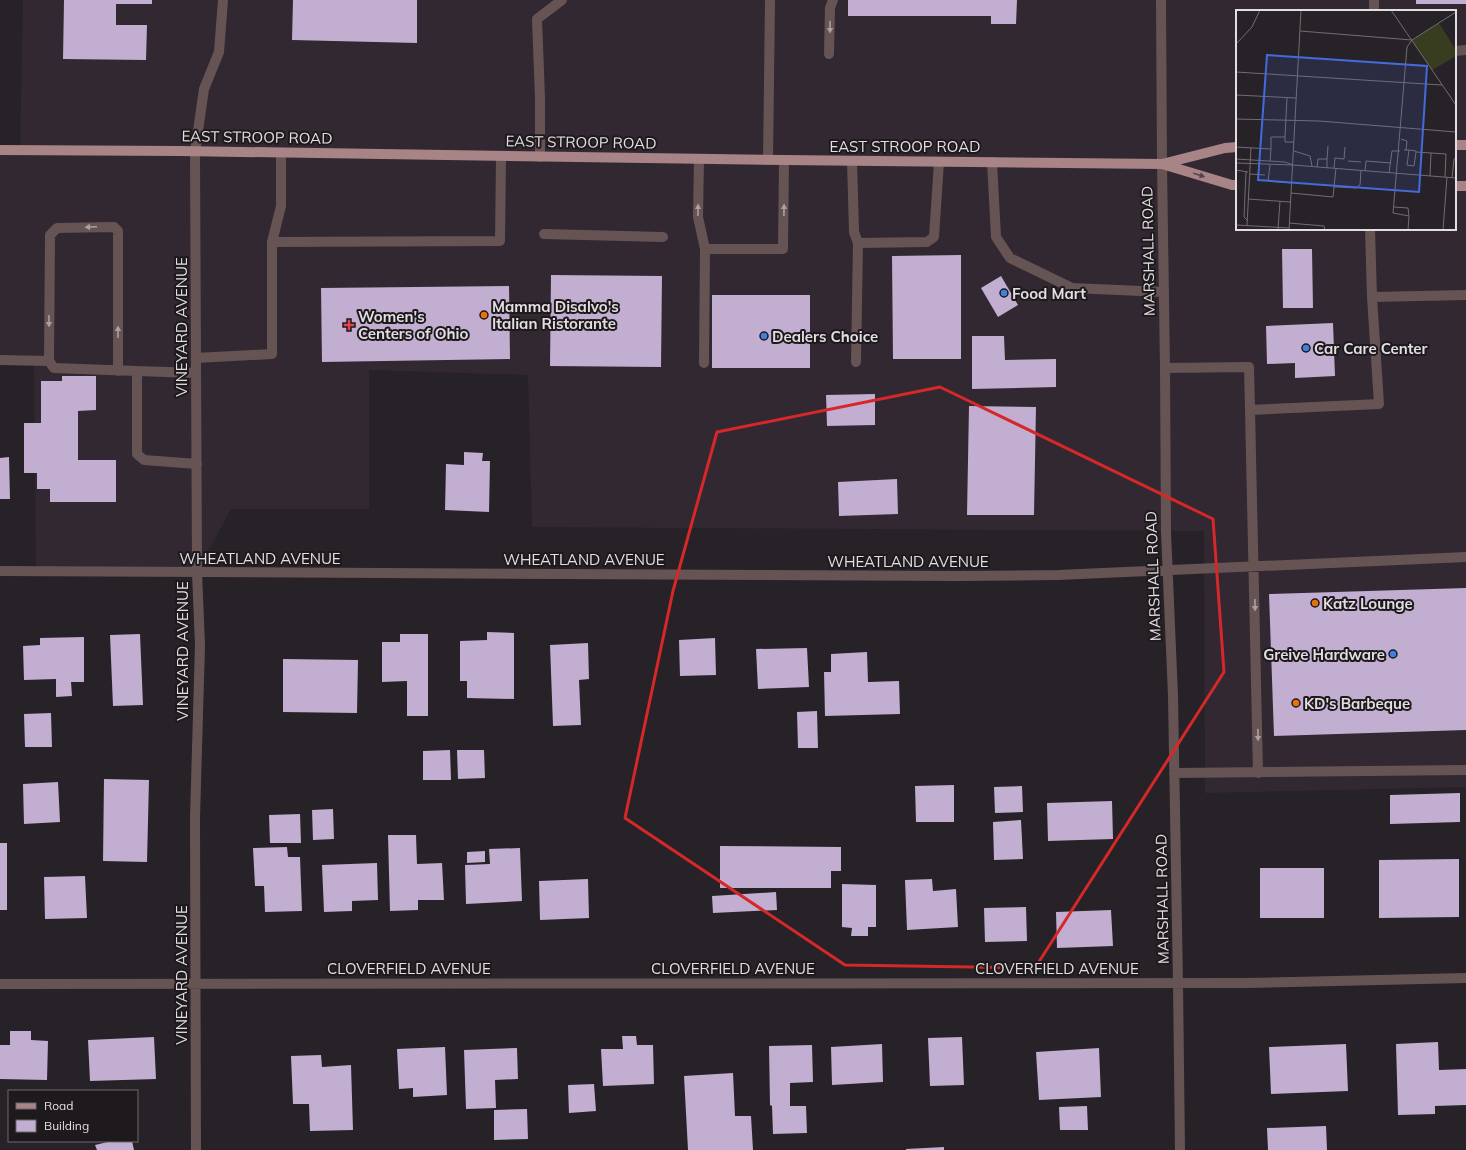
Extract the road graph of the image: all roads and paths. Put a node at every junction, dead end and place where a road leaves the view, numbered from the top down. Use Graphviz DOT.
graph roads {
  1 [pos="223,0"];
  2 [pos="562,0"];
  3 [pos="770,0"];
  4 [pos="832,0"];
  5 [pos="1161,0"];
  6 [pos="830,54"];
  7 [pos="1236,147"];
  8 [pos="0,150"];
  9 [pos="196,152"];
  10 [pos="281,153"];
  11 [pos="501,156"];
  12 [pos="540,157"];
  13 [pos="699,159"];
  14 [pos="768,160"];
  15 [pos="784,160"];
  16 [pos="852,161"];
  17 [pos="939,162"];
  18 [pos="992,162"];
  19 [pos="1162,164"];
  20 [pos="1236,186"];
  21 [pos="1370,230"];
  22 [pos="544,234"];
  23 [pos="663,237"];
  24 [pos="272,242"];
  25 [pos="858,242"];
  26 [pos="705,249"];
  27 [pos="1164,292"];
  28 [pos="1466,295"];
  29 [pos="1372,297"];
  30 [pos="196,358"];
  31 [pos="0,360"];
  32 [pos="49,361"];
  33 [pos="856,362"];
  34 [pos="704,363"];
  35 [pos="1165,368"];
  36 [pos="118,371"];
  37 [pos="137,371"];
  38 [pos="196,373"];
  39 [pos="1250,410"];
  40 [pos="197,464"];
  41 [pos="1466,557"];
  42 [pos="1254,566"];
  43 [pos="1168,570"];
  44 [pos="0,571"];
  45 [pos="197,572"];
  46 [pos="1466,770"];
  47 [pos="1174,773"];
  48 [pos="1258,773"];
  49 [pos="1466,978"];
  50 [pos="1178,982"];
  51 [pos="0,984"];
  52 [pos="196,984"];
  53 [pos="196,1150"];
  54 [pos="1180,1150"];
  1 -- 9 [label="street, VINEYARD AVENUE"];
  2 -- 12 [label="street"];
  3 -- 14 [label="street"];
  4 -- 6 [label="street, one-way"];
  5 -- 19 [label="street, MARSHALL ROAD"];
  7 -- 19 [label="main road, EAST STROOP ROAD"];
  8 -- 9 [label="main road, EAST STROOP ROAD"];
  9 -- 10 [label="main road, EAST STROOP ROAD"];
  9 -- 30 [label="street, VINEYARD AVENUE"];
  10 -- 11 [label="main road, EAST STROOP ROAD"];
  10 -- 24 [label="street"];
  11 -- 12 [label="main road, EAST STROOP ROAD"];
  11 -- 24 [label="street"];
  12 -- 13 [label="main road, EAST STROOP ROAD"];
  13 -- 14 [label="main road, EAST STROOP ROAD"];
  26 -- 13 [label="street, one-way"];
  14 -- 15 [label="main road, EAST STROOP ROAD"];
  15 -- 16 [label="main road, EAST STROOP ROAD"];
  26 -- 15 [label="street, one-way"];
  16 -- 17 [label="main road, EAST STROOP ROAD"];
  16 -- 25 [label="street"];
  17 -- 18 [label="main road, EAST STROOP ROAD"];
  17 -- 25 [label="street"];
  18 -- 19 [label="main road, EAST STROOP ROAD"];
  18 -- 27 [label="street"];
  19 -- 20 [label="main road, EAST STROOP ROAD, one-way"];
  19 -- 27 [label="street, MARSHALL ROAD"];
  21 -- 29 [label="street"];
  22 -- 23 [label="street"];
  24 -- 30 [label="street"];
  25 -- 33 [label="street"];
  26 -- 34 [label="street"];
  27 -- 35 [label="street, MARSHALL ROAD"];
  28 -- 29 [label="street"];
  29 -- 39 [label="street"];
  30 -- 38 [label="street, VINEYARD AVENUE"];
  31 -- 32 [label="street"];
  32 -- 36 [label="street"];
  36 -- 32 [label="street, one-way"];
  35 -- 39 [label="street"];
  35 -- 43 [label="street, MARSHALL ROAD"];
  36 -- 37 [label="street"];
  37 -- 38 [label="street"];
  37 -- 40 [label="street"];
  38 -- 40 [label="street, VINEYARD AVENUE"];
  39 -- 42 [label="street"];
  40 -- 45 [label="street, VINEYARD AVENUE"];
  41 -- 42 [label="street, WHEATLAND AVENUE"];
  42 -- 43 [label="street, WHEATLAND AVENUE"];
  42 -- 48 [label="street, one-way"];
  43 -- 45 [label="street, WHEATLAND AVENUE"];
  43 -- 47 [label="street, MARSHALL ROAD"];
  44 -- 45 [label="street, WHEATLAND AVENUE"];
  45 -- 52 [label="street, VINEYARD AVENUE"];
  46 -- 48 [label="street"];
  47 -- 48 [label="street"];
  47 -- 50 [label="street, MARSHALL ROAD"];
  49 -- 50 [label="street, CLOVERFIELD AVENUE"];
  50 -- 52 [label="street, CLOVERFIELD AVENUE"];
  50 -- 54 [label="street, MARSHALL ROAD"];
  51 -- 52 [label="street, CLOVERFIELD AVENUE"];
  52 -- 53 [label="street, VINEYARD AVENUE"];
}
